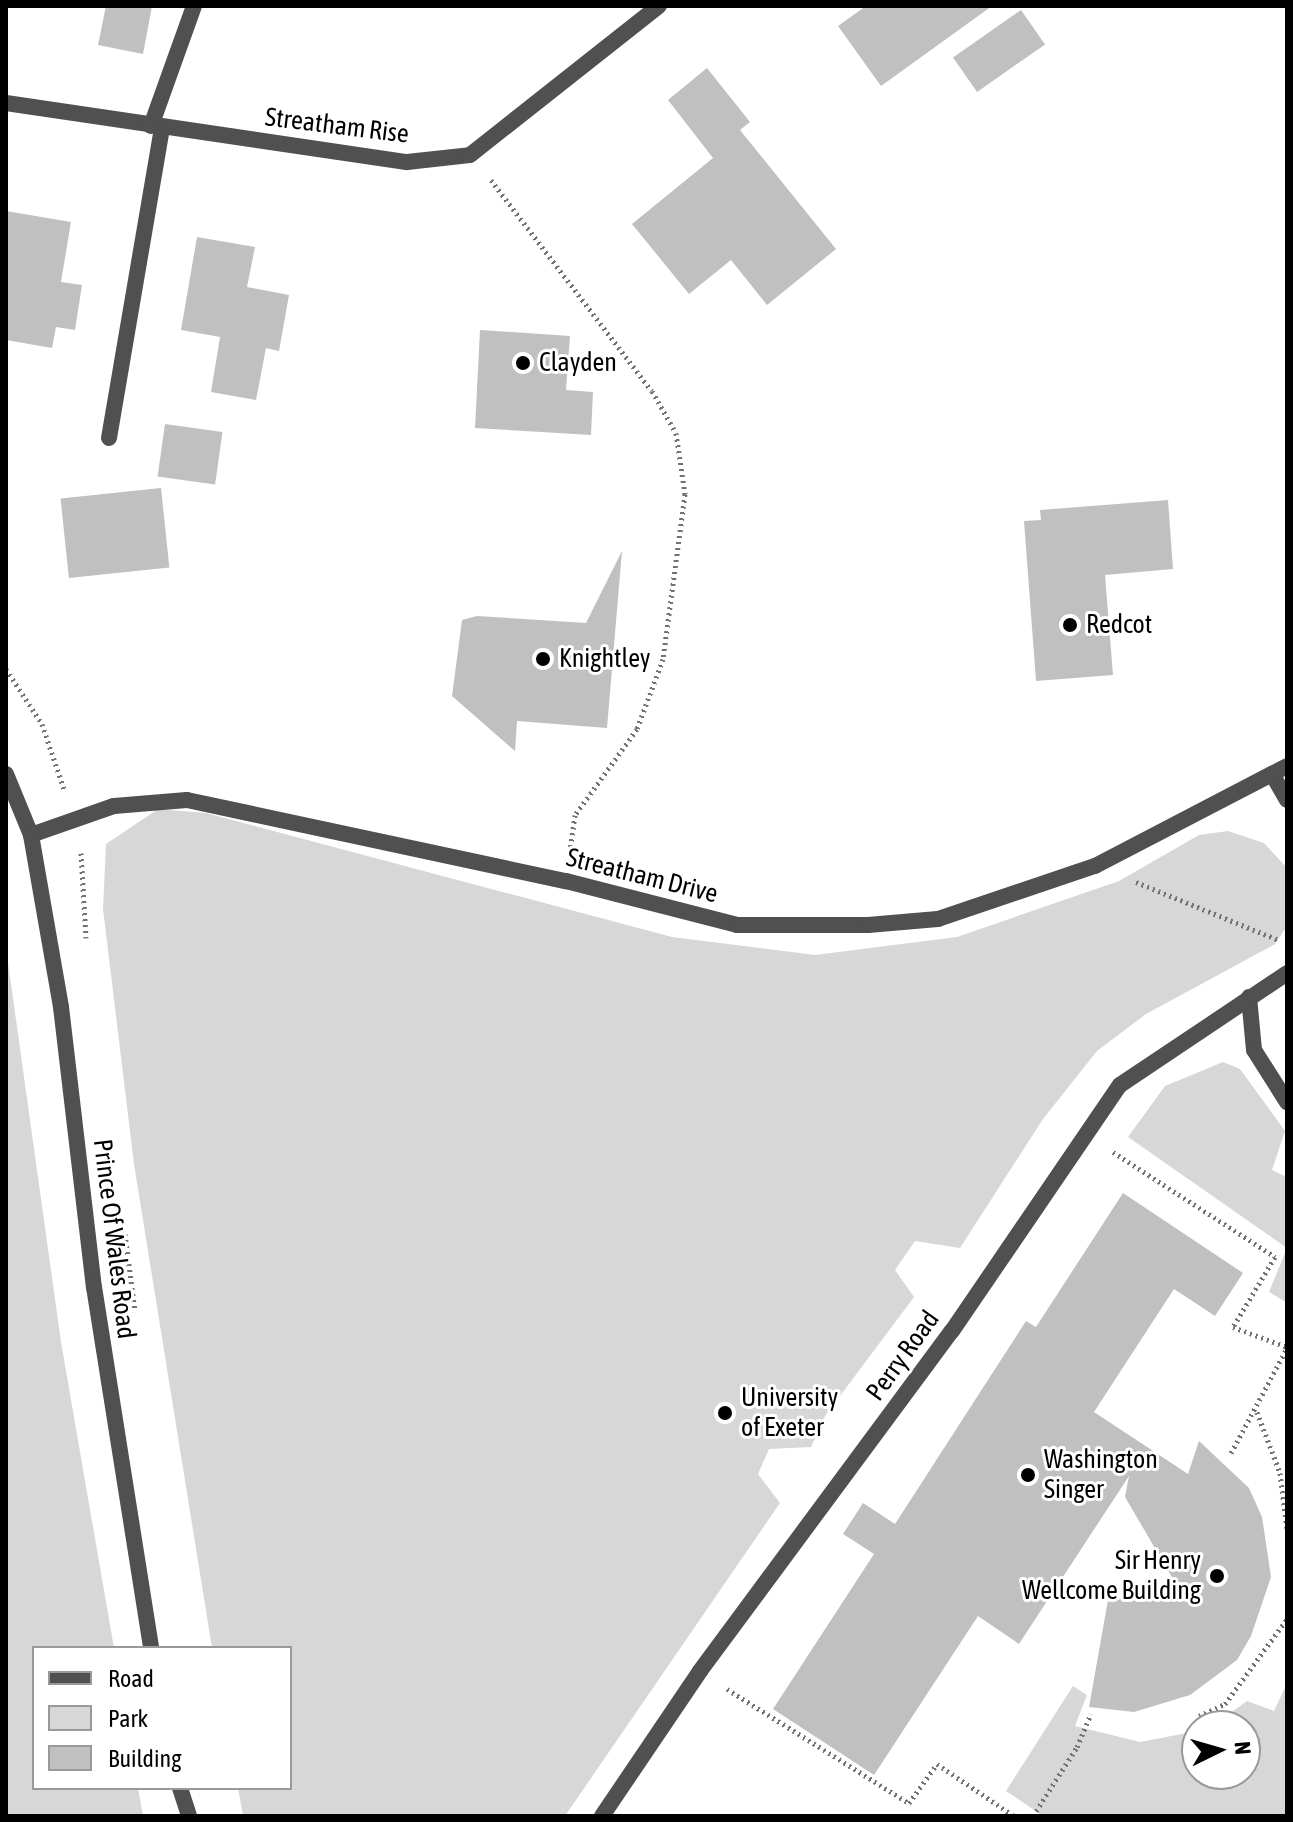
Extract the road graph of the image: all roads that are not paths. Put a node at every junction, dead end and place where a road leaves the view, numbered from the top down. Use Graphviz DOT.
graph roads {
  1 [pos="194,6"];
  2 [pos="659,6"];
  3 [pos="6,103"];
  4 [pos="157,127"];
  5 [pos="109,438"];
  6 [pos="1280,770"];
  7 [pos="6,774"];
  8 [pos="1287,800"];
  9 [pos="31,835"];
  10 [pos="1287,973"];
  11 [pos="1249,997"];
  12 [pos="1287,1102"];
  13 [pos="151,1646"];
  14 [pos="181,1790"];
  15 [pos="189,1816"];
  16 [pos="602,1816"];
  1 -- 4 [label="street"];
  2 -- 4 [label="street, Streatham Rise"];
  3 -- 4 [label="street, Streatham Rise"];
  4 -- 5 [label="street"];
  6 -- 8 [label="street"];
  6 -- 9 [label="street, Streatham Drive"];
  7 -- 9 [label="street"];
  9 -- 13 [label="street, Prince Of Wales Road"];
  10 -- 11 [label="street, Perry Road"];
  11 -- 12 [label="street"];
  11 -- 16 [label="street, Perry Road"];
  14 -- 15 [label="street"];
}
